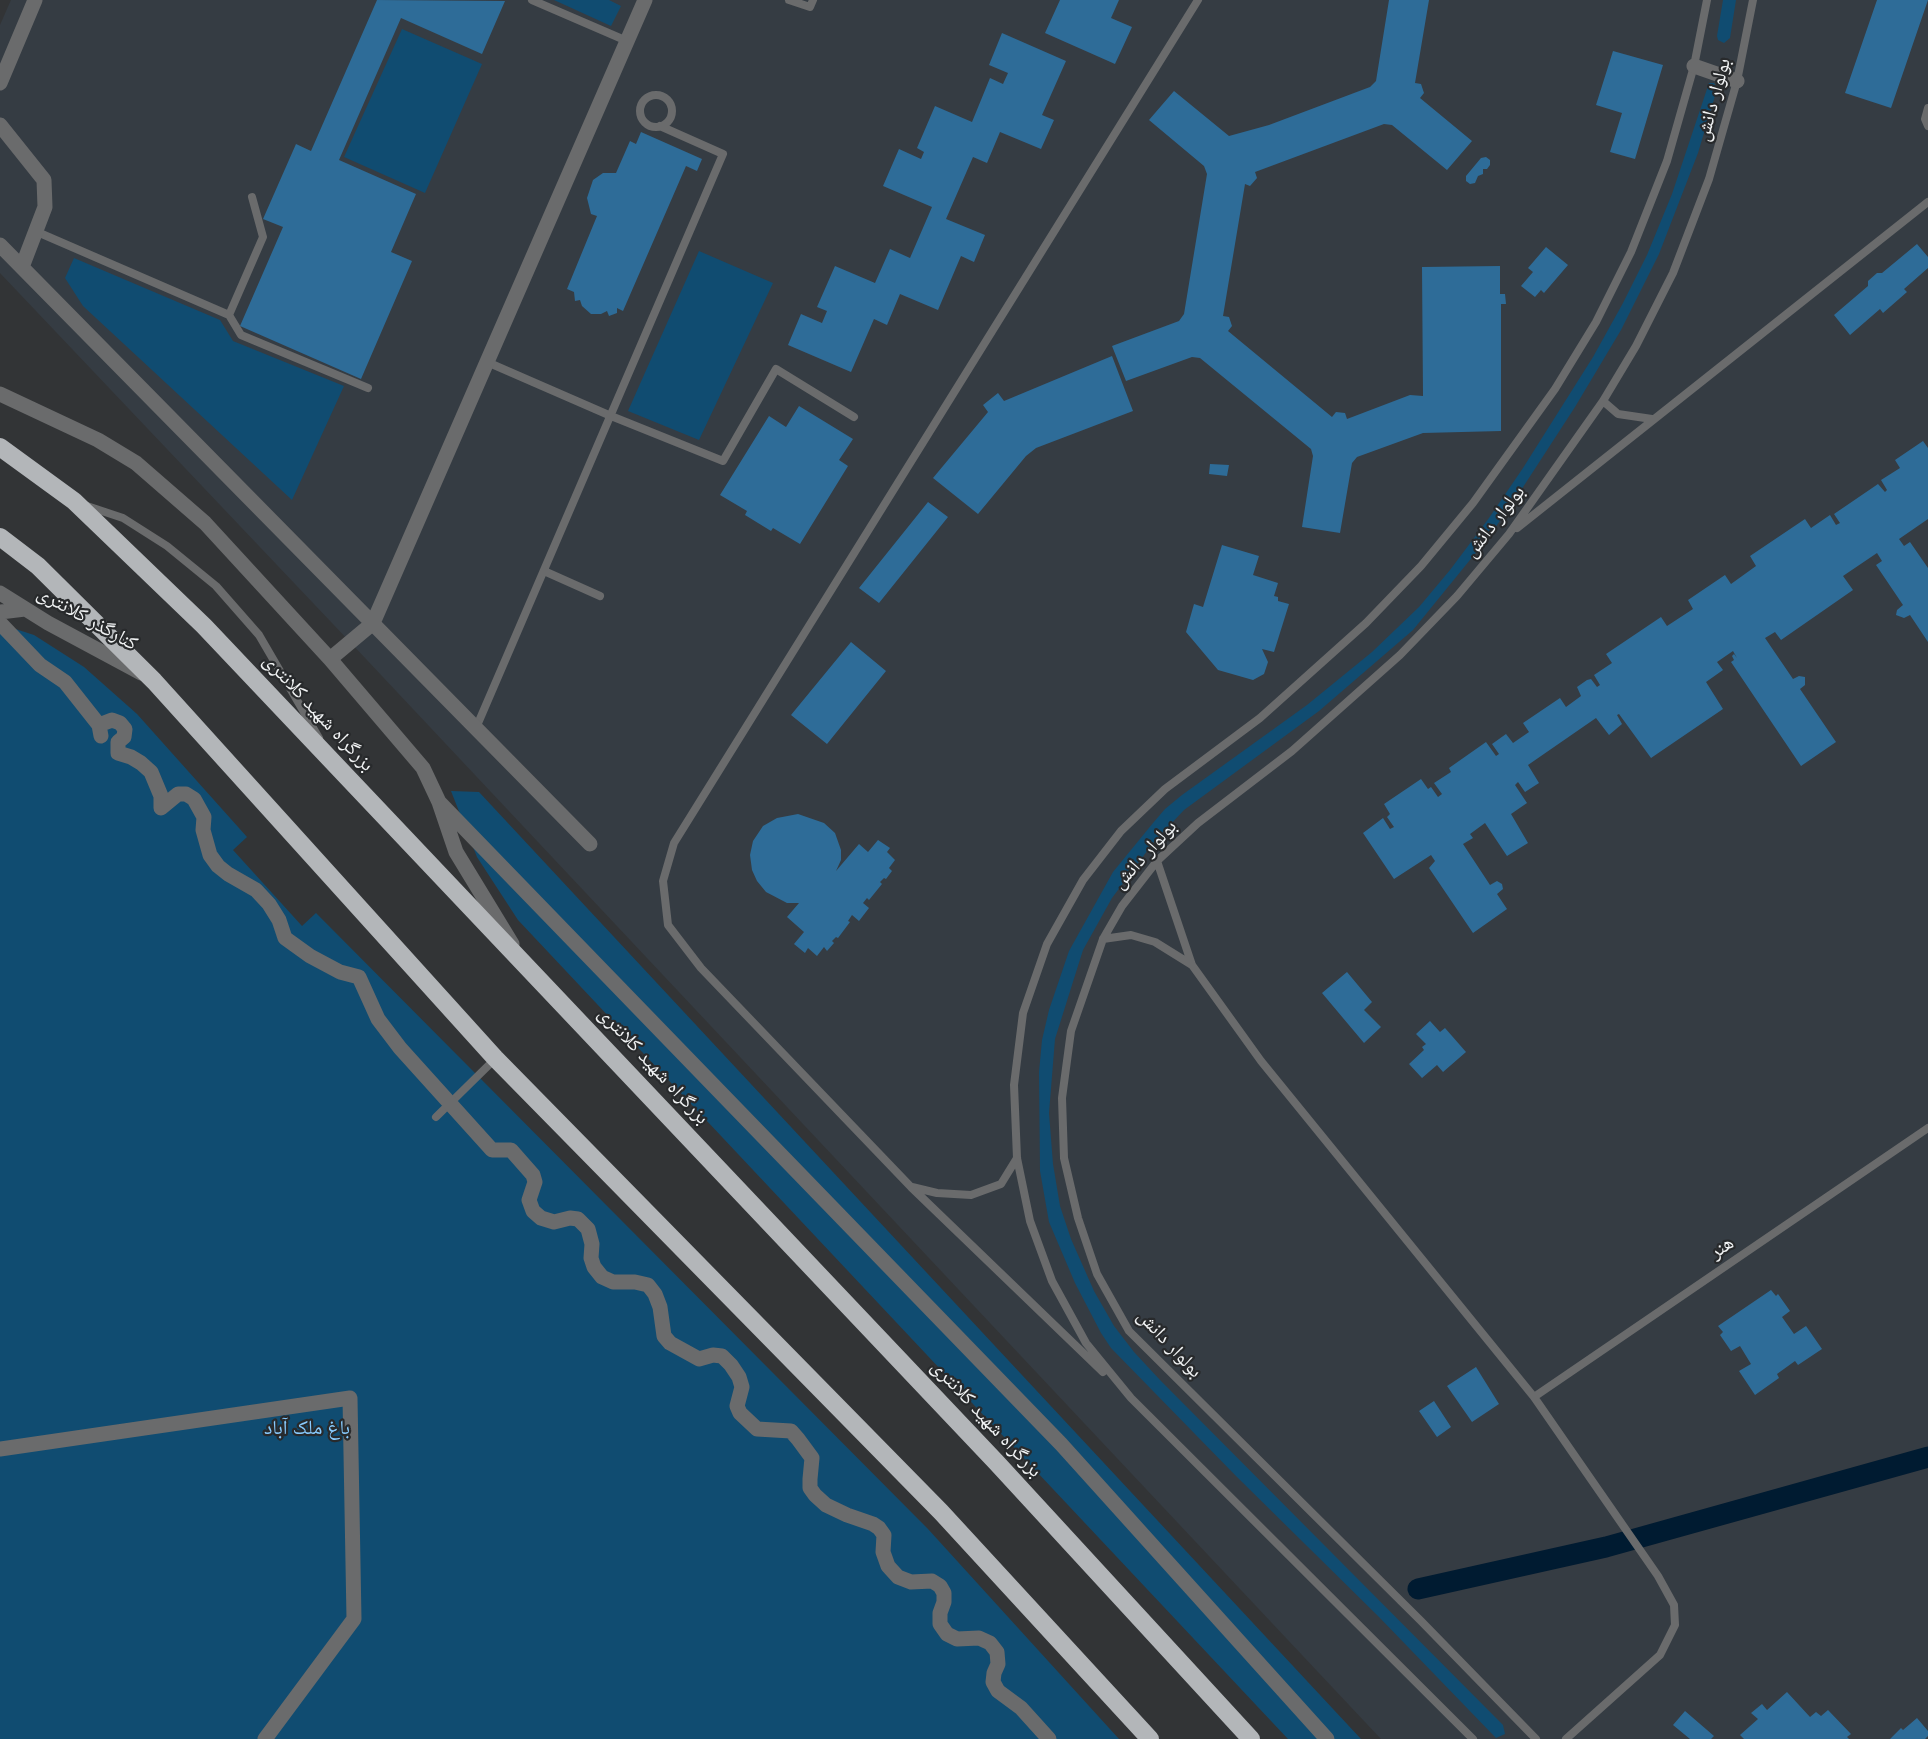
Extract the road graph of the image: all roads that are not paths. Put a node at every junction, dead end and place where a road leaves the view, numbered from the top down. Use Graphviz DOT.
graph roads {
  1 [pos="35,0"];
  2 [pos="532,0"];
  3 [pos="645,0"];
  4 [pos="789,0"];
  5 [pos="813,0"];
  6 [pos="1198,0"];
  7 [pos="1707,0"];
  8 [pos="1753,0"];
  9 [pos="627,41"];
  10 [pos="1694,66"];
  11 [pos="1737,81"];
  12 [pos="0,83"];
  13 [pos="1928,108"];
  14 [pos="0,125"];
  15 [pos="660,126"];
  16 [pos="1928,126"];
  17 [pos="252,197"];
  18 [pos="1928,202"];
  19 [pos="35,231"];
  20 [pos="0,245"];
  21 [pos="22,267"];
  22 [pos="229,315"];
  23 [pos="487,362"];
  24 [pos="368,388"];
  25 [pos="0,394"];
  26 [pos="1603,401"];
  27 [pos="610,416"];
  28 [pos="854,417"];
  29 [pos="1652,419"];
  30 [pos="0,447"];
  31 [pos="74,501"];
  32 [pos="1509,534"];
  33 [pos="0,537"];
  34 [pos="544,571"];
  35 [pos="0,593"];
  36 [pos="600,596"];
  37 [pos="25,609"];
  38 [pos="0,612"];
  39 [pos="0,623"];
  40 [pos="373,623"];
  41 [pos="330,659"];
  42 [pos="154,681"];
  43 [pos="476,728"];
  44 [pos="333,762"];
  45 [pos="439,802"];
  46 [pos="590,844"];
  47 [pos="1157,861"];
  48 [pos="1103,939"];
  49 [pos="523,962"];
  50 [pos="1192,965"];
  51 [pos="495,1058"];
  52 [pos="449,1103"];
  53 [pos="436,1117"];
  54 [pos="1928,1128"];
  55 [pos="1017,1158"];
  56 [pos="911,1187"];
  57 [pos="1534,1396"];
  58 [pos="1131,1398"];
  59 [pos="0,1449"];
  60 [pos="265,1739"];
  61 [pos="1049,1739"];
  62 [pos="1150,1739"];
  63 [pos="1251,1739"];
  64 [pos="1327,1739"];
  65 [pos="1473,1739"];
  66 [pos="1536,1739"];
  67 [pos="1566,1739"];
  1 -- 12 [label="street"];
  2 -- 9 [label="lane"];
  3 -- 9 [label="street"];
  4 -- 5 [label="lane"];
  6 -- 56 [label="lane"];
  7 -- 10 [label="lane, بولوار دانش"];
  8 -- 11 [label="lane, بولوار دانش"];
  9 -- 23 [label="street"];
  10 -- 11 [label="street"];
  10 -- 55 [label="lane, بولوار دانش"];
  11 -- 26 [label="lane, بولوار دانش"];
  13 -- 16 [label="lane"];
  14 -- 19 [label="street"];
  15 -- 27 [label="lane"];
  17 -- 22 [label="lane"];
  18 -- 29 [label="lane"];
  19 -- 21 [label="street"];
  19 -- 22 [label="lane"];
  20 -- 21 [label="street"];
  21 -- 40 [label="street"];
  22 -- 24 [label="lane"];
  23 -- 27 [label="lane"];
  23 -- 40 [label="street"];
  25 -- 41 [label="street"];
  26 -- 29 [label="lane"];
  26 -- 32 [label="lane, بولوار دانش"];
  27 -- 28 [label="lane"];
  27 -- 34 [label="lane"];
  29 -- 32 [label="lane"];
  30 -- 31 [label="highway, بزرگراه شهید کلانتری"];
  31 -- 44 [label="highway, بزرگراه شهید کلانتری"];
  31 -- 44 [label="lane"];
  32 -- 47 [label="lane, بولوار دانش"];
  33 -- 42 [label="highway"];
  34 -- 36 [label="lane"];
  34 -- 43 [label="lane"];
  35 -- 37 [label="street, کنارگذر کلانتری"];
  37 -- 38 [label="street"];
  37 -- 42 [label="street, کنارگذر کلانتری"];
  39 -- 52 [label="street"];
  40 -- 41 [label="street"];
  40 -- 43 [label="street"];
  41 -- 45 [label="street"];
  42 -- 51 [label="highway"];
  43 -- 46 [label="street"];
  44 -- 49 [label="highway, بزرگراه شهید کلانتری"];
  45 -- 49 [label="street"];
  45 -- 64 [label="street"];
  47 -- 48 [label="lane, بولوار دانش"];
  47 -- 50 [label="lane"];
  48 -- 50 [label="lane"];
  48 -- 66 [label="lane, بولوار دانش"];
  49 -- 63 [label="highway, بزرگراه شهید کلانتری"];
  50 -- 57 [label="lane"];
  51 -- 52 [label="lane"];
  51 -- 62 [label="highway"];
  52 -- 53 [label="lane"];
  52 -- 61 [label="street"];
  54 -- 57 [label="lane, هنر"];
  55 -- 56 [label="lane"];
  55 -- 58 [label="lane, بولوار دانش"];
  56 -- 58 [label="lane"];
  57 -- 67 [label="lane"];
  58 -- 65 [label="lane, بولوار دانش"];
  59 -- 60 [label="street"];
}
